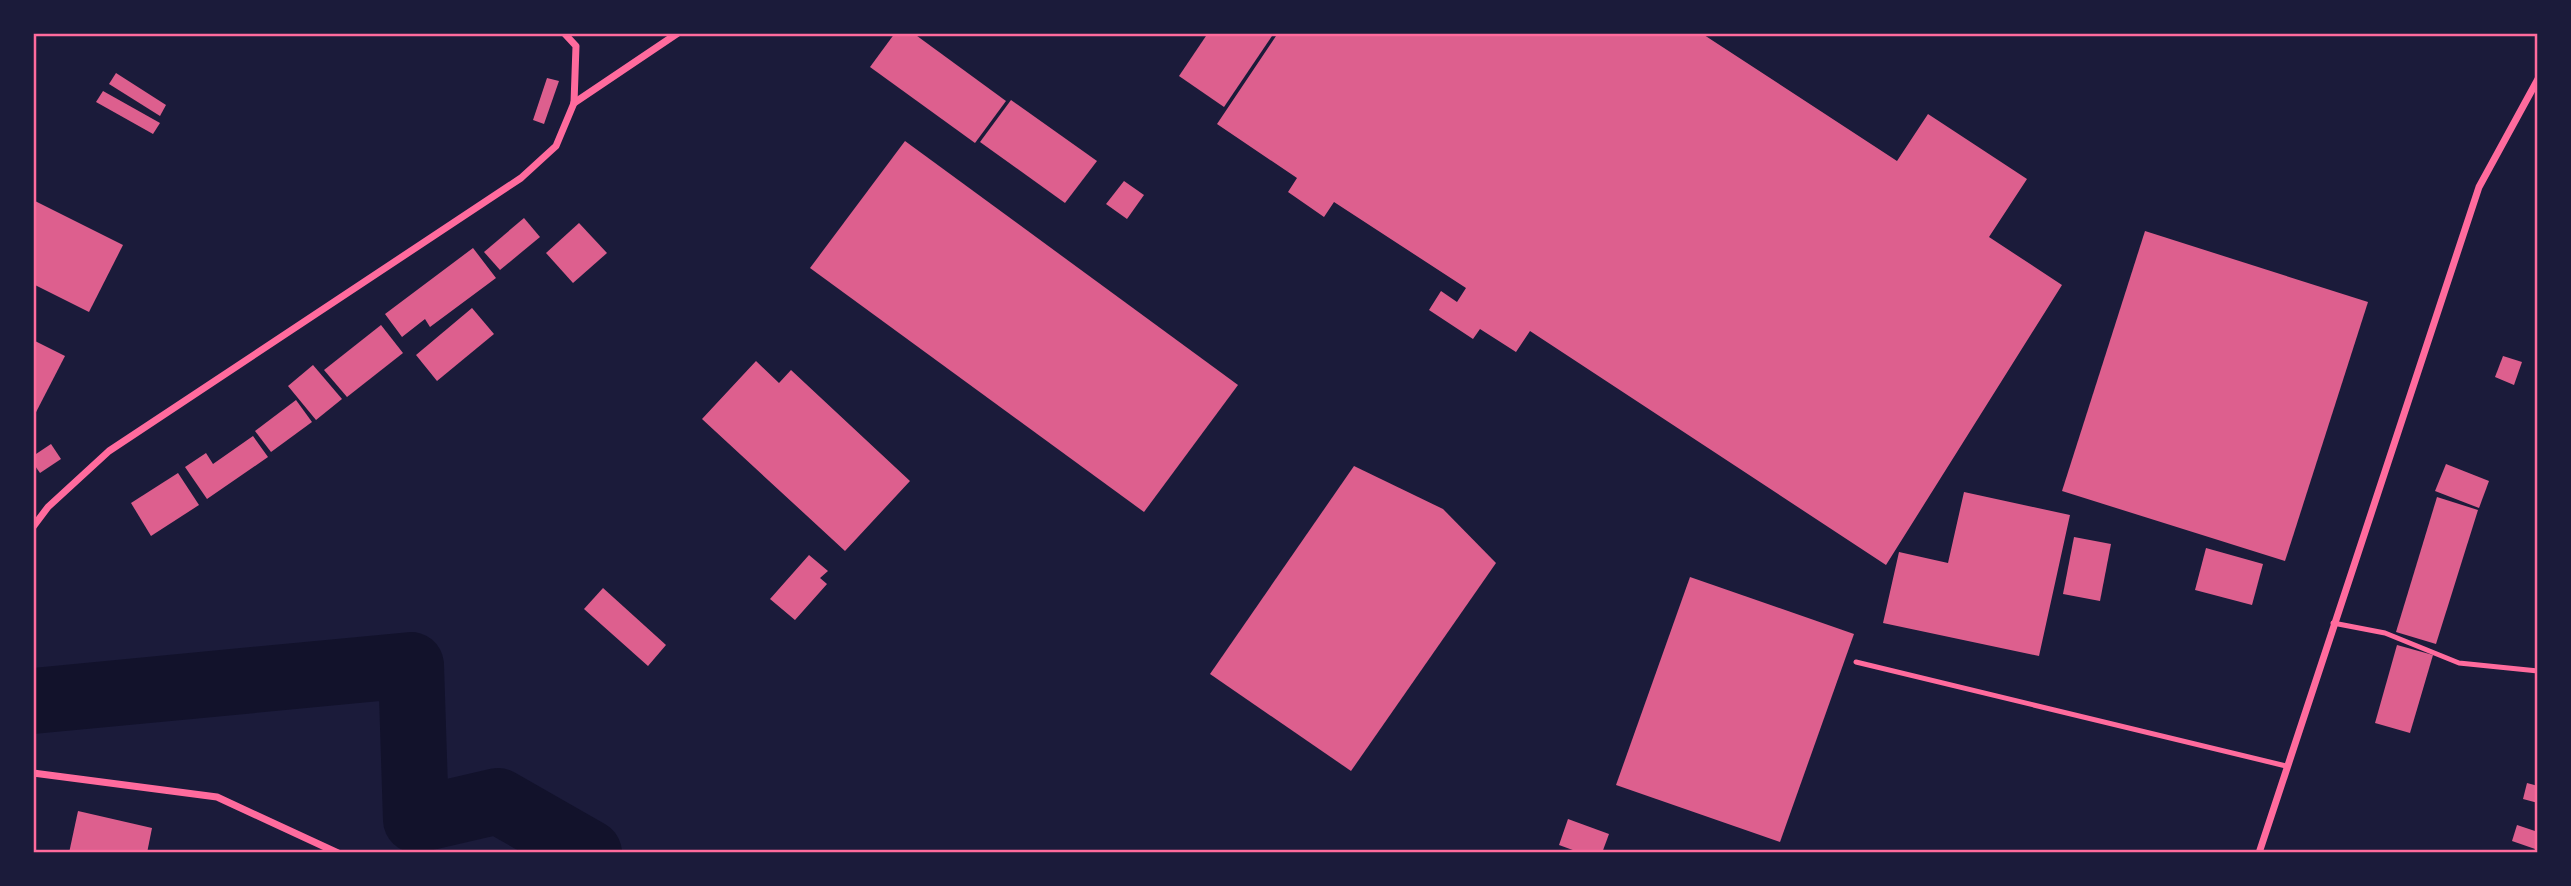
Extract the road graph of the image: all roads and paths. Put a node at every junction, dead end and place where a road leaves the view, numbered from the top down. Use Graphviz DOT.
graph roads {
  1 [pos="564,33"];
  2 [pos="678,33"];
  3 [pos="2538,79"];
  4 [pos="575,103"];
  5 [pos="33,527"];
  6 [pos="2333,623"];
  7 [pos="1856,662"];
  8 [pos="2538,671"];
  9 [pos="2286,766"];
  10 [pos="33,773"];
  11 [pos="338,853"];
  12 [pos="2259,853"];
  1 -- 4 [label="street"];
  2 -- 4 [label="street"];
  3 -- 6 [label="street"];
  4 -- 5 [label="street"];
  6 -- 8 [label="lane"];
  6 -- 9 [label="street"];
  7 -- 9 [label="lane"];
  9 -- 12 [label="street"];
  10 -- 11 [label="street"];
}
